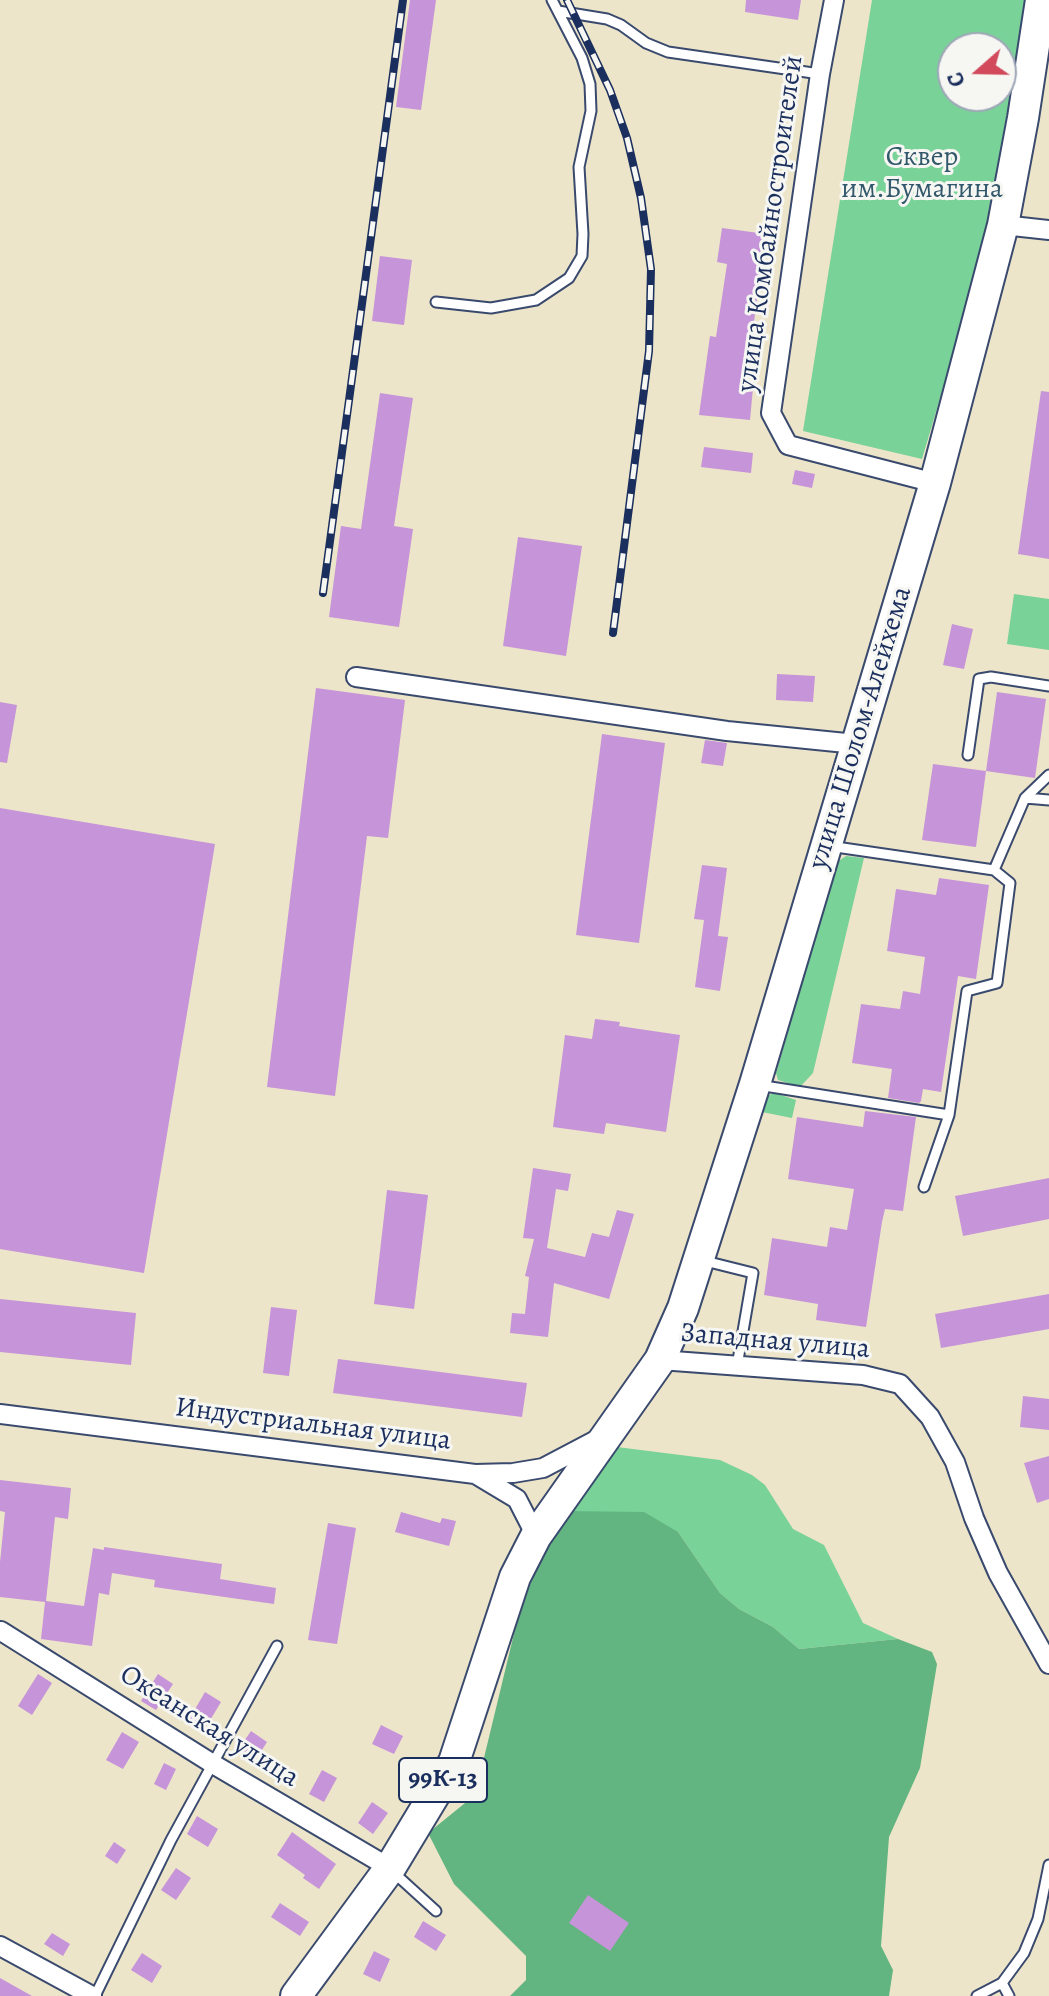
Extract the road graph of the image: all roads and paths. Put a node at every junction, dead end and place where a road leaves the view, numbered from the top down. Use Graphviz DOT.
graph roads {
  1 [pos="552,0"];
  2 [pos="834,0"];
  3 [pos="1037,1"];
  4 [pos="558,11"];
  5 [pos="820,74"];
  6 [pos="1003,225"];
  7 [pos="1049,230"];
  8 [pos="436,302"];
  9 [pos="935,483"];
  10 [pos="356,677"];
  11 [pos="1049,686"];
  12 [pos="856,744"];
  13 [pos="968,755"];
  14 [pos="1049,775"];
  15 [pos="1025,798"];
  16 [pos="1049,800"];
  17 [pos="826,845"];
  18 [pos="994,870"];
  19 [pos="755,1084"];
  20 [pos="949,1115"];
  21 [pos="924,1187"];
  22 [pos="699,1260"];
  23 [pos="660,1360"];
  24 [pos="737,1366"];
  25 [pos="0,1414"];
  26 [pos="610,1433"];
  27 [pos="475,1474"];
  28 [pos="536,1536"];
  29 [pos="1,1631"];
  30 [pos="277,1646"];
  31 [pos="1049,1664"];
  32 [pos="213,1764"];
  33 [pos="1049,1865"];
  34 [pos="390,1868"];
  35 [pos="436,1911"];
  36 [pos="0,1946"];
  37 [pos="1002,1983"];
  38 [pos="94,1996"];
  39 [pos="296,1996"];
  40 [pos="977,1996"];
  41 [pos="1009,1996"];
  1 -- 4 [label="lane"];
  2 -- 5 [label="street, улица Комбайностроителей"];
  3 -- 6 [label="main road, улица Шолом-Алейхема"];
  4 -- 5 [label="lane"];
  4 -- 8 [label="lane"];
  5 -- 9 [label="street, улица Комбайностроителей"];
  6 -- 7 [label="street"];
  6 -- 9 [label="main road, улица Шолом-Алейхема"];
  9 -- 12 [label="main road, улица Шолом-Алейхема"];
  10 -- 12 [label="street"];
  11 -- 13 [label="lane"];
  12 -- 17 [label="main road, улица Шолом-Алейхема"];
  14 -- 15 [label="lane"];
  15 -- 16 [label="lane"];
  15 -- 18 [label="lane"];
  17 -- 18 [label="lane"];
  17 -- 19 [label="main road, улица Шолом-Алейхема"];
  18 -- 20 [label="lane"];
  19 -- 20 [label="lane"];
  19 -- 22 [label="main road, улица Шолом-Алейхема"];
  20 -- 21 [label="lane"];
  22 -- 23 [label="main road, улица Шолом-Алейхема"];
  22 -- 24 [label="lane"];
  23 -- 24 [label="street, Западная улица"];
  23 -- 26 [label="main road, улица Шолом-Алейхема"];
  24 -- 31 [label="street, Западная улица"];
  25 -- 27 [label="street, Индустриальная улица"];
  26 -- 27 [label="street, Индустриальная улица"];
  26 -- 28 [label="main road, 99К-13"];
  27 -- 28 [label="street"];
  28 -- 34 [label="main road, 99К-13"];
  29 -- 32 [label="street, Океанская улица"];
  30 -- 32 [label="lane"];
  32 -- 34 [label="street, Океанская улица"];
  32 -- 38 [label="lane"];
  33 -- 37 [label="lane"];
  34 -- 35 [label="lane"];
  34 -- 39 [label="main road, 99К-13"];
  36 -- 38 [label="street"];
  37 -- 40 [label="lane"];
  37 -- 41 [label="lane"];
}
